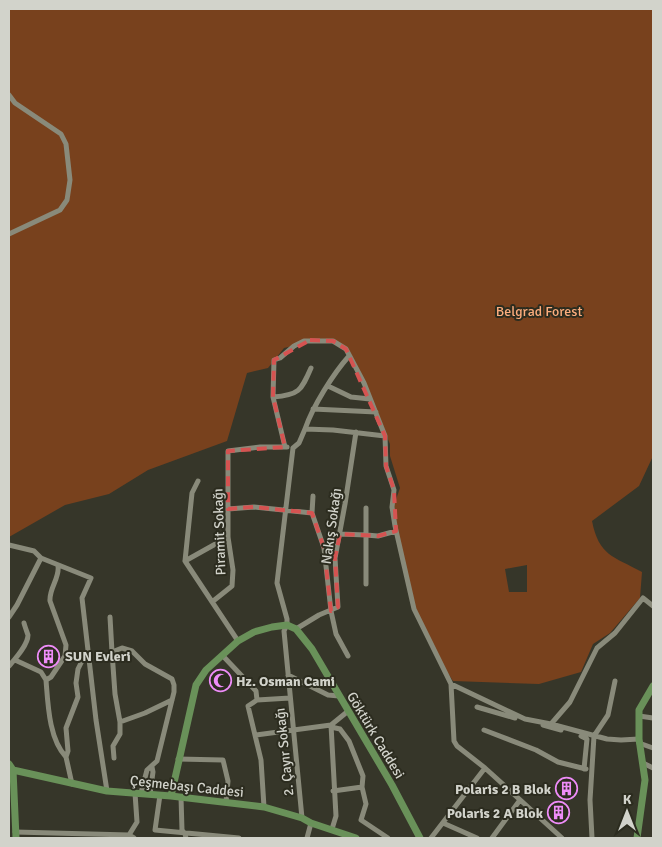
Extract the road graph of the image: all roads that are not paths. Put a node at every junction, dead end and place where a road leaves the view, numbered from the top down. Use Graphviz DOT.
graph roads {
  1 [pos="9,95"];
  2 [pos="9,234"];
  3 [pos="350,356"];
  4 [pos="311,368"];
  5 [pos="328,386"];
  6 [pos="273,397"];
  7 [pos="370,399"];
  8 [pos="313,409"];
  9 [pos="376,412"];
  10 [pos="305,429"];
  11 [pos="356,432"];
  12 [pos="385,436"];
  13 [pos="285,447"];
  14 [pos="293,448"];
  15 [pos="198,481"];
  16 [pos="313,496"];
  17 [pos="366,508"];
  18 [pos="228,509"];
  19 [pos="284,511"];
  20 [pos="312,513"];
  21 [pos="396,531"];
  22 [pos="340,534"];
  23 [pos="366,536"];
  24 [pos="228,537"];
  25 [pos="9,545"];
  26 [pos="41,558"];
  27 [pos="185,562"];
  28 [pos="58,566"];
  29 [pos="366,584"];
  30 [pos="212,602"];
  31 [pos="653,606"];
  32 [pos="331,611"];
  33 [pos="9,617"];
  34 [pos="110,617"];
  35 [pos="24,624"];
  36 [pos="287,626"];
  37 [pos="296,630"];
  38 [pos="238,641"];
  39 [pos="112,652"];
  40 [pos="223,656"];
  41 [pos="348,656"];
  42 [pos="89,658"];
  43 [pos="15,660"];
  44 [pos="9,666"];
  45 [pos="288,675"];
  46 [pos="46,680"];
  47 [pos="615,681"];
  48 [pos="451,684"];
  49 [pos="653,686"];
  50 [pos="338,696"];
  51 [pos="290,698"];
  52 [pos="172,700"];
  53 [pos="257,700"];
  54 [pos="477,707"];
  55 [pos="347,712"];
  56 [pos="639,716"];
  57 [pos="653,718"];
  58 [pos="120,722"];
  59 [pos="551,724"];
  60 [pos="331,726"];
  61 [pos="294,729"];
  62 [pos="484,730"];
  63 [pos="256,735"];
  64 [pos="594,736"];
  65 [pos="639,741"];
  66 [pos="653,748"];
  67 [pos="66,757"];
  68 [pos="114,758"];
  69 [pos="178,759"];
  70 [pos="643,763"];
  71 [pos="11,767"];
  72 [pos="152,767"];
  73 [pos="485,768"];
  74 [pos="653,768"];
  75 [pos="584,769"];
  76 [pos="592,770"];
  77 [pos="72,785"];
  78 [pos="362,787"];
  79 [pos="107,791"];
  80 [pos="333,791"];
  81 [pos="138,793"];
  82 [pos="150,794"];
  83 [pos="160,796"];
  84 [pos="171,796"];
  85 [pos="182,797"];
  86 [pos="520,800"];
  87 [pos="226,802"];
  88 [pos="264,807"];
  89 [pos="12,812"];
  90 [pos="302,818"];
  91 [pos="311,823"];
  92 [pos="443,823"];
  93 [pos="332,829"];
  94 [pos="16,835"];
  95 [pos="186,836"];
  96 [pos="131,837"];
  97 [pos="239,838"];
  98 [pos="307,838"];
  99 [pos="356,838"];
  100 [pos="388,838"];
  101 [pos="420,838"];
  102 [pos="432,838"];
  103 [pos="477,838"];
  104 [pos="492,838"];
  105 [pos="562,838"];
  106 [pos="592,838"];
  107 [pos="637,838"];
  1 -- 2 [label="street"];
  3 -- 5 [label="street"];
  3 -- 6 [label="street"];
  3 -- 7 [label="street"];
  4 -- 6 [label="street"];
  5 -- 7 [label="street"];
  5 -- 8 [label="street"];
  6 -- 13 [label="street"];
  7 -- 9 [label="street"];
  8 -- 9 [label="street"];
  8 -- 10 [label="street"];
  9 -- 12 [label="street"];
  10 -- 11 [label="street"];
  10 -- 14 [label="street"];
  11 -- 12 [label="street"];
  11 -- 22 [label="street, Nakış Sokağı"];
  12 -- 21 [label="street"];
  13 -- 14 [label="street"];
  13 -- 18 [label="street, Piramit Sokağı"];
  14 -- 19 [label="street"];
  15 -- 27 [label="street"];
  16 -- 20 [label="street"];
  17 -- 23 [label="street"];
  18 -- 19 [label="street"];
  18 -- 24 [label="street, Piramit Sokağı"];
  19 -- 20 [label="street"];
  19 -- 36 [label="street"];
  20 -- 32 [label="street"];
  21 -- 23 [label="street"];
  21 -- 48 [label="street"];
  22 -- 23 [label="street"];
  22 -- 32 [label="street, Nakış Sokağı"];
  23 -- 29 [label="street"];
  24 -- 27 [label="street"];
  24 -- 30 [label="street, Piramit Sokağı"];
  25 -- 26 [label="street"];
  26 -- 28 [label="street"];
  26 -- 33 [label="street"];
  27 -- 30 [label="street"];
  28 -- 42 [label="street"];
  28 -- 46 [label="street"];
  30 -- 38 [label="street"];
  31 -- 59 [label="street"];
  32 -- 37 [label="street"];
  32 -- 41 [label="street"];
  34 -- 39 [label="street"];
  35 -- 43 [label="street"];
  36 -- 37 [label="main road, Göktürk Caddesi"];
  36 -- 38 [label="main road"];
  36 -- 45 [label="street, 2. Çayır Sokağı"];
  37 -- 50 [label="main road, Göktürk Caddesi"];
  38 -- 40 [label="main road"];
  39 -- 52 [label="street"];
  39 -- 58 [label="street"];
  40 -- 53 [label="street"];
  40 -- 69 [label="main road"];
  42 -- 67 [label="street"];
  42 -- 79 [label="street"];
  43 -- 44 [label="street"];
  43 -- 46 [label="street"];
  45 -- 50 [label="street"];
  45 -- 51 [label="street, 2. Çayır Sokağı"];
  46 -- 67 [label="street"];
  47 -- 64 [label="street"];
  48 -- 59 [label="street"];
  48 -- 73 [label="street"];
  49 -- 56 [label="main road"];
  50 -- 55 [label="main road, Göktürk Caddesi"];
  51 -- 53 [label="street"];
  51 -- 61 [label="street, 2. Çayır Sokağı"];
  52 -- 58 [label="street"];
  52 -- 72 [label="street"];
  53 -- 63 [label="street"];
  54 -- 75 [label="street"];
  55 -- 60 [label="street"];
  55 -- 101 [label="main road, Göktürk Caddesi"];
  56 -- 57 [label="street"];
  56 -- 65 [label="main road"];
  58 -- 68 [label="street"];
  59 -- 64 [label="street"];
  60 -- 61 [label="street"];
  60 -- 78 [label="street"];
  60 -- 80 [label="street"];
  61 -- 63 [label="street"];
  61 -- 90 [label="street, 2. Çayır Sokağı"];
  62 -- 75 [label="street"];
  63 -- 88 [label="street"];
  64 -- 65 [label="street"];
  64 -- 76 [label="street"];
  65 -- 66 [label="street"];
  65 -- 70 [label="main road"];
  67 -- 77 [label="street"];
  69 -- 84 [label="main road"];
  69 -- 87 [label="street"];
  70 -- 74 [label="street"];
  70 -- 107 [label="main road"];
  71 -- 77 [label="main road, Çeşmebaşı Caddesi"];
  71 -- 89 [label="main road"];
  72 -- 81 [label="street"];
  72 -- 82 [label="street"];
  73 -- 86 [label="street"];
  73 -- 92 [label="street"];
  75 -- 76 [label="street"];
  76 -- 106 [label="street"];
  77 -- 79 [label="main road, Çeşmebaşı Caddesi"];
  78 -- 80 [label="street"];
  78 -- 100 [label="street"];
  79 -- 81 [label="main road, Çeşmebaşı Caddesi"];
  80 -- 93 [label="street"];
  81 -- 82 [label="main road, Çeşmebaşı Caddesi"];
  81 -- 96 [label="street"];
  82 -- 83 [label="main road, Çeşmebaşı Caddesi"];
  83 -- 84 [label="main road, Çeşmebaşı Caddesi"];
  83 -- 95 [label="street"];
  84 -- 85 [label="main road, Çeşmebaşı Caddesi"];
  85 -- 87 [label="main road, Çeşmebaşı Caddesi"];
  85 -- 95 [label="street"];
  86 -- 104 [label="street"];
  86 -- 105 [label="street"];
  87 -- 88 [label="main road, Çeşmebaşı Caddesi"];
  88 -- 90 [label="main road, Çeşmebaşı Caddesi"];
  89 -- 94 [label="main road"];
  90 -- 91 [label="main road, Çeşmebaşı Caddesi"];
  91 -- 93 [label="main road, Çeşmebaşı Caddesi"];
  91 -- 98 [label="street"];
  92 -- 102 [label="street"];
  92 -- 103 [label="street"];
  93 -- 99 [label="main road, Çeşmebaşı Caddesi"];
  94 -- 96 [label="street"];
  95 -- 97 [label="street"];
}
